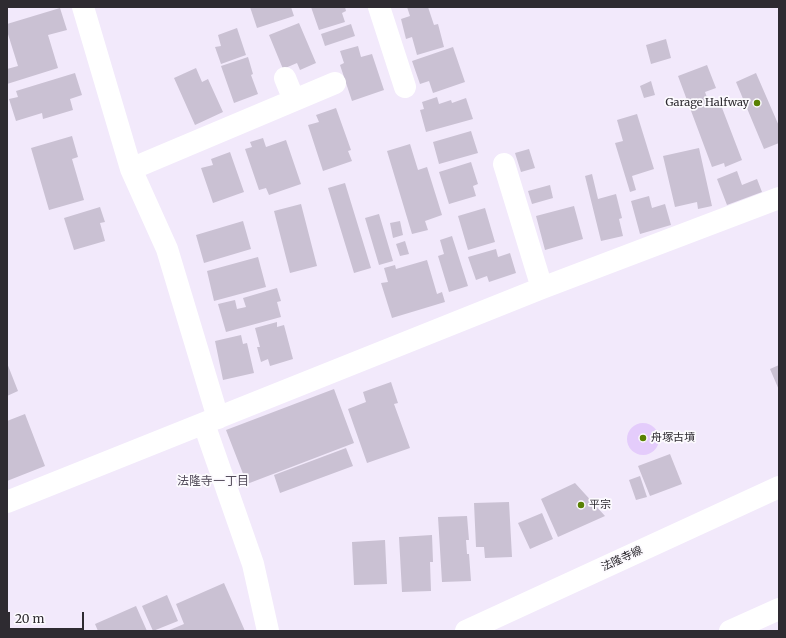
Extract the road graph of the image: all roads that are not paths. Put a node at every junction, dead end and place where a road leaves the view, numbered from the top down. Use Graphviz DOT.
graph roads {
  1 [pos="83,7"];
  2 [pos="379,7"];
  3 [pos="285,78"];
  4 [pos="335,83"];
  5 [pos="405,87"];
  6 [pos="294,100"];
  7 [pos="504,164"];
  8 [pos="131,169"];
  9 [pos="779,198"];
  10 [pos="542,288"];
  11 [pos="211,421"];
  12 [pos="779,487"];
  13 [pos="7,502"];
  14 [pos="779,609"];
  15 [pos="268,631"];
  16 [pos="466,631"];
  17 [pos="730,631"];
  1 -- 8 [label="street"];
  2 -- 5 [label="street"];
  3 -- 6 [label="street"];
  4 -- 6 [label="street"];
  6 -- 8 [label="street"];
  7 -- 10 [label="street"];
  8 -- 11 [label="street"];
  9 -- 10 [label="street"];
  10 -- 11 [label="street"];
  11 -- 13 [label="street"];
  11 -- 15 [label="street"];
  12 -- 16 [label="street, 法隆寺線"];
  14 -- 17 [label="street"];
}
